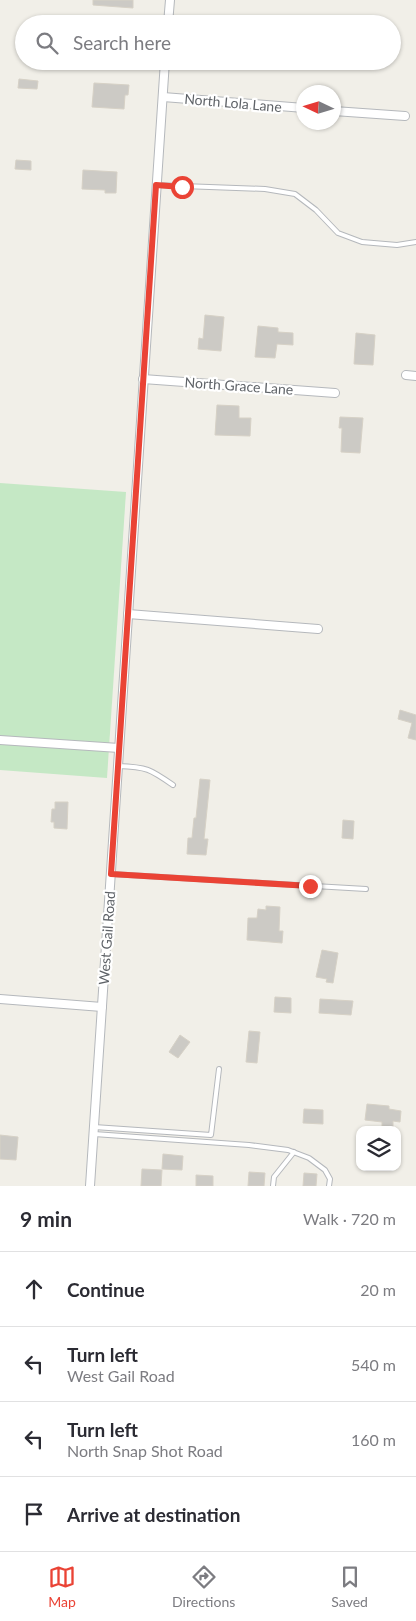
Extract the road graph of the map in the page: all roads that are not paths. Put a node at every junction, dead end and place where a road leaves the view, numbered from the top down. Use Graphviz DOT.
graph roads {
  1 [pos="170,0"];
  2 [pos="169,15"];
  3 [pos="164,70"];
  4 [pos="163,97"];
  5 [pos="296,107"];
  6 [pos="341,111"];
  7 [pos="405,116"];
  8 [pos="156,185"];
  9 [pos="416,242"];
  10 [pos="406,375"];
  11 [pos="416,376"];
  12 [pos="143,379"];
  13 [pos="335,393"];
  14 [pos="128,614"];
  15 [pos="318,629"];
  16 [pos="0,740"];
  17 [pos="119,748"];
  18 [pos="118,766"];
  19 [pos="173,785"];
  20 [pos="111,874"];
  21 [pos="366,889"];
  22 [pos="0,999"];
  23 [pos="102,1007"];
  24 [pos="219,1069"];
  25 [pos="94,1130"];
  26 [pos="294,1152"];
  27 [pos="90,1186"];
  28 [pos="273,1186"];
  29 [pos="328,1186"];
  1 -- 2 [label="street"];
  3 -- 4 [label="street, West Gail Road"];
  4 -- 5 [label="street, North Lola Lane"];
  4 -- 8 [label="street, West Gail Road"];
  6 -- 7 [label="street"];
  8 -- 9 [label="lane"];
  8 -- 12 [label="street, West Gail Road"];
  10 -- 11 [label="street"];
  12 -- 13 [label="street, North Grace Lane"];
  12 -- 14 [label="street, West Gail Road"];
  14 -- 15 [label="street"];
  14 -- 17 [label="street, West Gail Road"];
  16 -- 17 [label="street"];
  17 -- 18 [label="street, West Gail Road"];
  18 -- 19 [label="lane"];
  18 -- 20 [label="street, West Gail Road"];
  20 -- 21 [label="lane"];
  20 -- 23 [label="street, West Gail Road"];
  22 -- 23 [label="street"];
  23 -- 25 [label="street, West Gail Road"];
  24 -- 25 [label="lane"];
  25 -- 26 [label="lane"];
  25 -- 27 [label="street, West Gail Road"];
  26 -- 28 [label="lane"];
  26 -- 29 [label="lane"];
}
